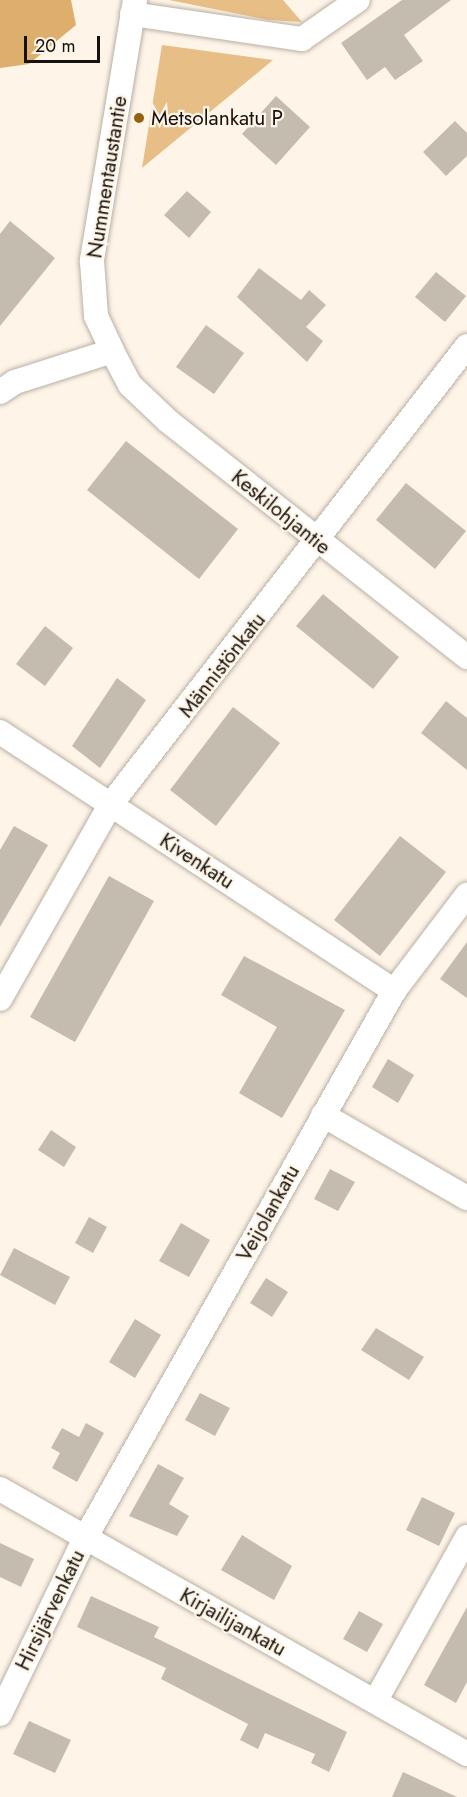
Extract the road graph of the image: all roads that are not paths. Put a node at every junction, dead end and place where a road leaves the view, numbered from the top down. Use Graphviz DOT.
graph roads {
  1 [pos="358,0"];
  2 [pos="133,7"];
  3 [pos="467,346"];
  4 [pos="112,351"];
  5 [pos="0,392"];
  6 [pos="318,542"];
  7 [pos="467,657"];
  8 [pos="0,732"];
  9 [pos="111,804"];
  10 [pos="467,895"];
  11 [pos="394,991"];
  12 [pos="0,999"];
  13 [pos="323,1115"];
  14 [pos="467,1198"];
  15 [pos="0,1489"];
  16 [pos="467,1537"];
  17 [pos="84,1539"];
  18 [pos="376,1700"];
  19 [pos="0,1714"];
  20 [pos="467,1754"];
  1 -- 2 [label="street"];
  2 -- 4 [label="street, Nummentaustantie"];
  3 -- 6 [label="street, Männistönkatu"];
  4 -- 5 [label="street"];
  4 -- 6 [label="street, Keskilohjantie"];
  6 -- 7 [label="street, Keskilohjantie"];
  6 -- 9 [label="street, Männistönkatu"];
  8 -- 9 [label="street, Kivenkatu"];
  9 -- 11 [label="street, Kivenkatu"];
  9 -- 12 [label="street, Männistönkatu"];
  10 -- 11 [label="street, Veijolankatu"];
  11 -- 13 [label="street, Veijolankatu"];
  13 -- 14 [label="street"];
  13 -- 17 [label="street, Veijolankatu"];
  15 -- 17 [label="street, Kirjailijankatu"];
  16 -- 18 [label="street"];
  17 -- 18 [label="street, Kirjailijankatu"];
  17 -- 19 [label="street, Hirsijärvenkatu"];
  18 -- 20 [label="street, Kirjailijankatu"];
}
